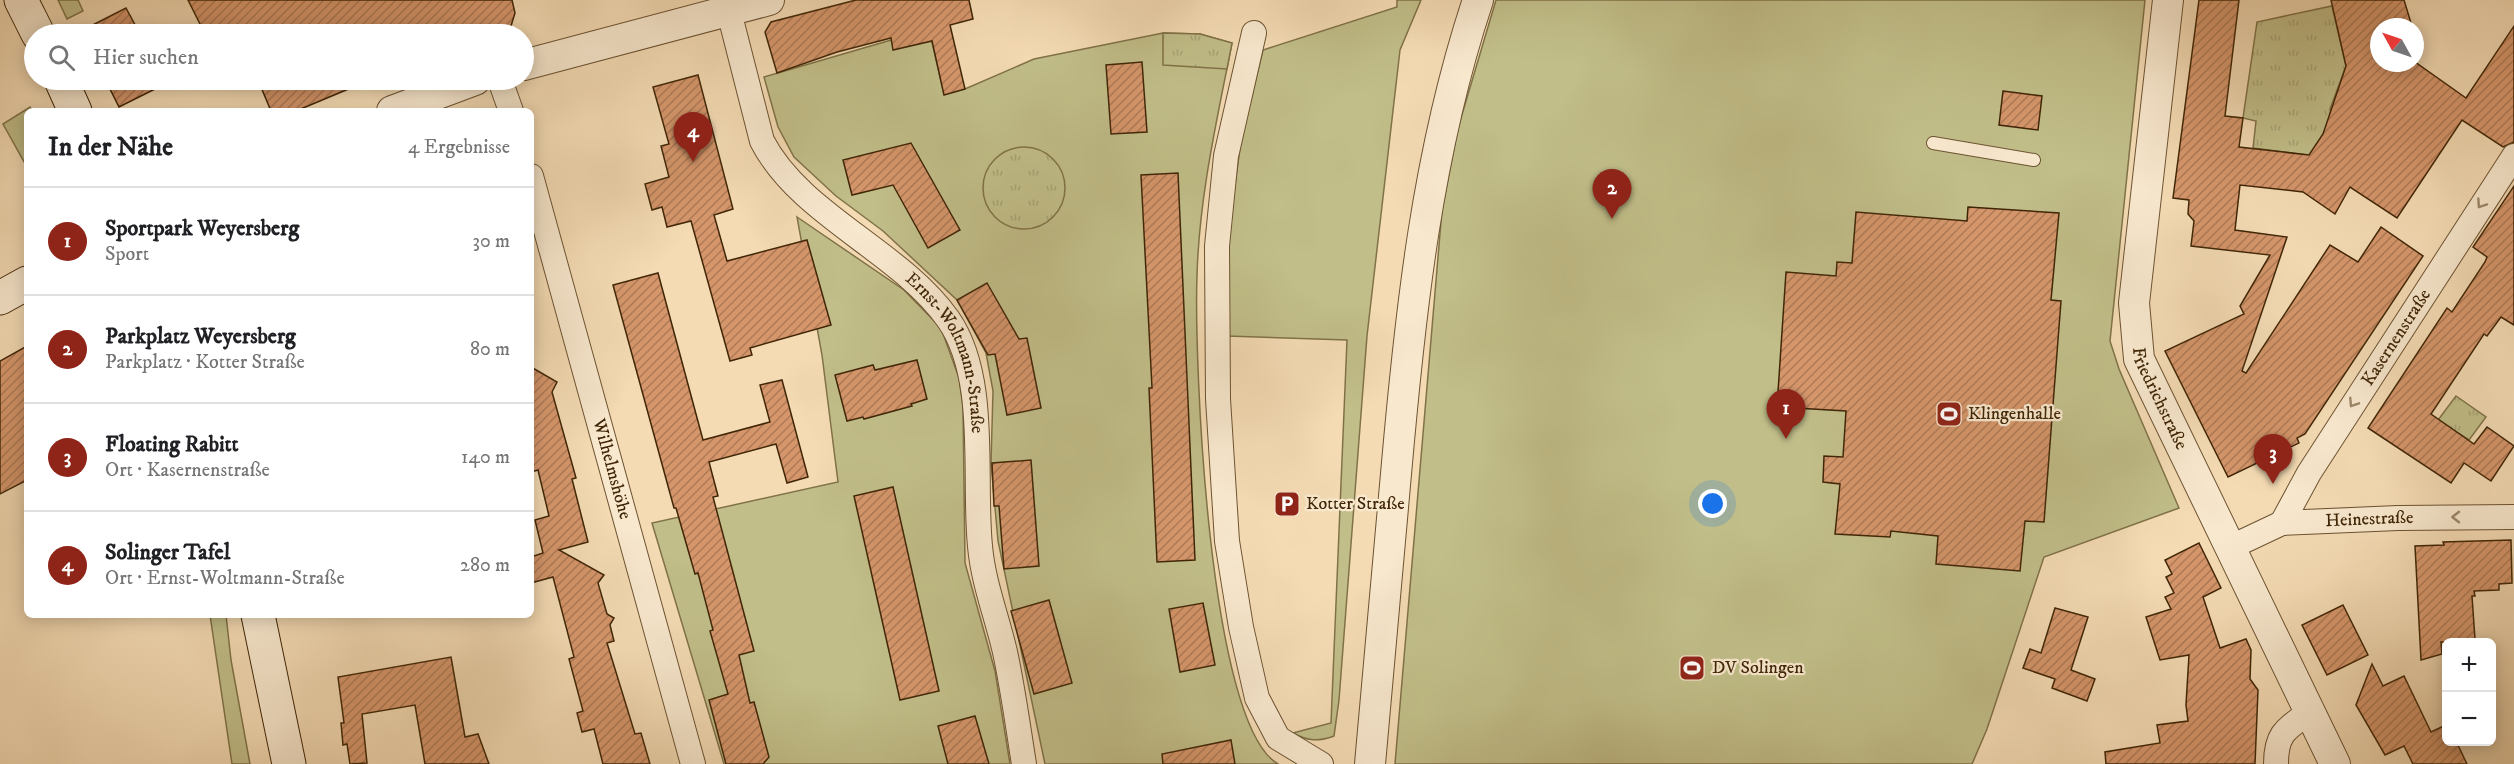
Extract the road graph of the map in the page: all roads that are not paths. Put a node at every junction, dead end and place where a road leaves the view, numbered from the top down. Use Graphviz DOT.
graph roads {
  1 [pos="21,0"];
  2 [pos="769,0"];
  3 [pos="1477,0"];
  4 [pos="2168,0"];
  5 [pos="728,5"];
  6 [pos="33,24"];
  7 [pos="1254,33"];
  8 [pos="534,62"];
  9 [pos="66,90"];
  10 [pos="448,90"];
  11 [pos="504,90"];
  12 [pos="74,108"];
  13 [pos="400,108"];
  14 [pos="510,108"];
  15 [pos="1933,143"];
  16 [pos="2514,156"];
  17 [pos="2034,160"];
  18 [pos="534,187"];
  19 [pos="24,285"];
  20 [pos="0,298"];
  21 [pos="2514,517"];
  22 [pos="2282,523"];
  23 [pos="2229,548"];
  24 [pos="259,618"];
  25 [pos="2310,712"];
  26 [pos="288,764"];
  27 [pos="693,764"];
  28 [pos="1024,764"];
  29 [pos="1321,764"];
  30 [pos="1370,764"];
  31 [pos="2277,764"];
  32 [pos="2335,764"];
  1 -- 6 [label="main road"];
  2 -- 5 [label="street"];
  3 -- 30 [label="street"];
  4 -- 23 [label="street, Friedrichstraße"];
  5 -- 8 [label="street"];
  5 -- 28 [label="street, Ernst-Woltmann-Straße"];
  7 -- 29 [label="street"];
  9 -- 12 [label="main road"];
  10 -- 13 [label="street"];
  11 -- 14 [label="street"];
  15 -- 17 [label="lane"];
  16 -- 22 [label="street, Kasernenstraße, one-way"];
  18 -- 27 [label="street, Wilhelmshöhe"];
  19 -- 20 [label="main road"];
  21 -- 22 [label="street, Heinestraße, one-way"];
  22 -- 23 [label="street, Heinestraße"];
  23 -- 25 [label="street, Friedrichstraße"];
  24 -- 26 [label="main road"];
  25 -- 31 [label="street"];
  25 -- 32 [label="street, Friedrichstraße"];
}
